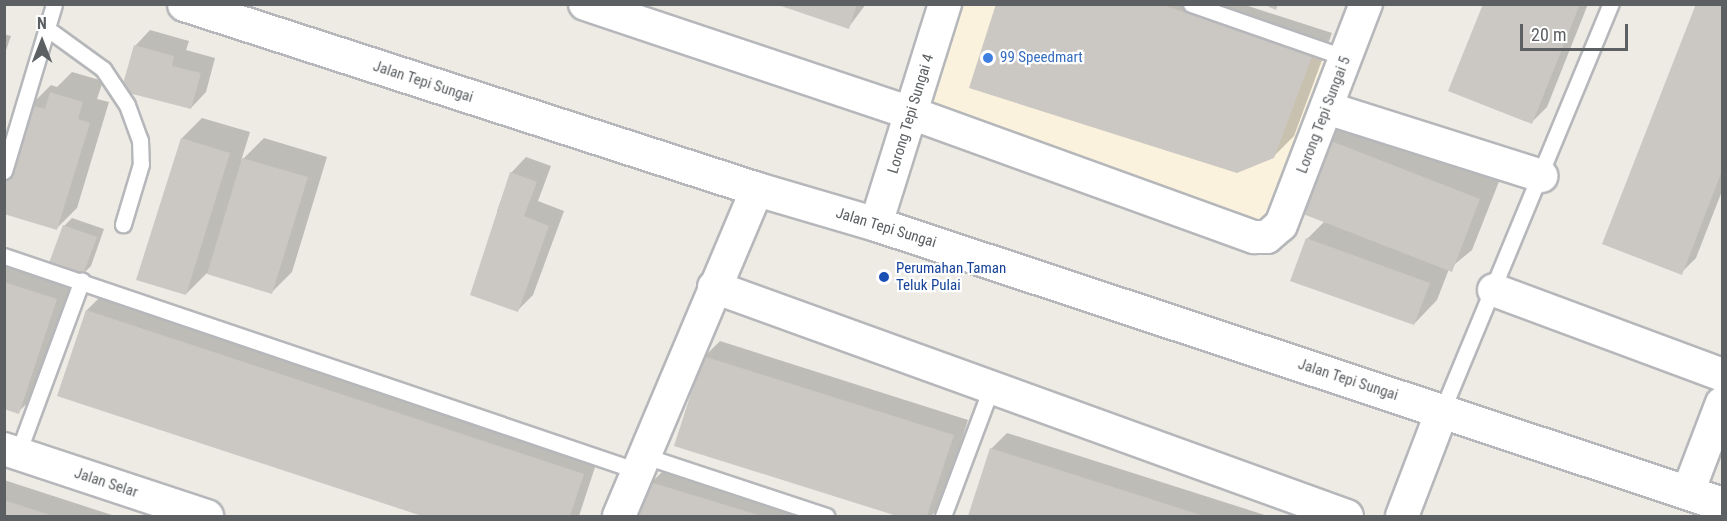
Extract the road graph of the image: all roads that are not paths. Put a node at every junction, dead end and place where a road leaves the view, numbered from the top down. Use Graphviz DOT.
graph roads {
  1 [pos="54,4"];
  2 [pos="184,4"];
  3 [pos="585,4"];
  4 [pos="945,4"];
  5 [pos="1191,4"];
  6 [pos="1366,4"];
  7 [pos="1611,4"];
  8 [pos="45,27"];
  9 [pos="1346,58"];
  10 [pos="1327,108"];
  11 [pos="911,113"];
  12 [pos="4,171"];
  13 [pos="1542,176"];
  14 [pos="757,189"];
  15 [pos="123,224"];
  16 [pos="876,224"];
  17 [pos="4,256"];
  18 [pos="82,280"];
  19 [pos="714,287"];
  20 [pos="1494,290"];
  21 [pos="1722,375"];
  22 [pos="991,388"];
  23 [pos="1722,404"];
  24 [pos="1442,411"];
  25 [pos="11,451"];
  26 [pos="642,464"];
  27 [pos="1688,492"];
  28 [pos="1722,504"];
  29 [pos="207,516"];
  30 [pos="619,516"];
  31 [pos="826,516"];
  32 [pos="943,516"];
  33 [pos="1347,516"];
  34 [pos="1402,516"];
  1 -- 8 [label="lane"];
  2 -- 14 [label="main road, Jalan Tepi Sungai"];
  3 -- 11 [label="street"];
  4 -- 11 [label="street, Lorong Tepi Sungai 4"];
  5 -- 9 [label="lane"];
  6 -- 9 [label="street, Lorong Tepi Sungai 5"];
  7 -- 13 [label="lane"];
  8 -- 12 [label="lane"];
  8 -- 15 [label="lane"];
  9 -- 10 [label="street, Lorong Tepi Sungai 5"];
  10 -- 11 [label="street, Lorong Tepi Sungai 5"];
  10 -- 13 [label="street"];
  11 -- 16 [label="street, Lorong Tepi Sungai 4"];
  13 -- 20 [label="lane"];
  14 -- 16 [label="main road, Jalan Tepi Sungai"];
  14 -- 19 [label="street"];
  16 -- 24 [label="main road, Jalan Tepi Sungai"];
  17 -- 18 [label="lane"];
  18 -- 25 [label="lane"];
  18 -- 26 [label="lane"];
  19 -- 22 [label="street"];
  19 -- 26 [label="street"];
  20 -- 21 [label="street"];
  20 -- 24 [label="lane"];
  22 -- 32 [label="lane"];
  22 -- 33 [label="street"];
  23 -- 27 [label="street"];
  24 -- 27 [label="main road, Jalan Tepi Sungai"];
  24 -- 34 [label="street"];
  25 -- 29 [label="street, Jalan Selar"];
  26 -- 30 [label="street"];
  26 -- 31 [label="lane"];
  27 -- 28 [label="main road, Jalan Tepi Sungai"];
}
